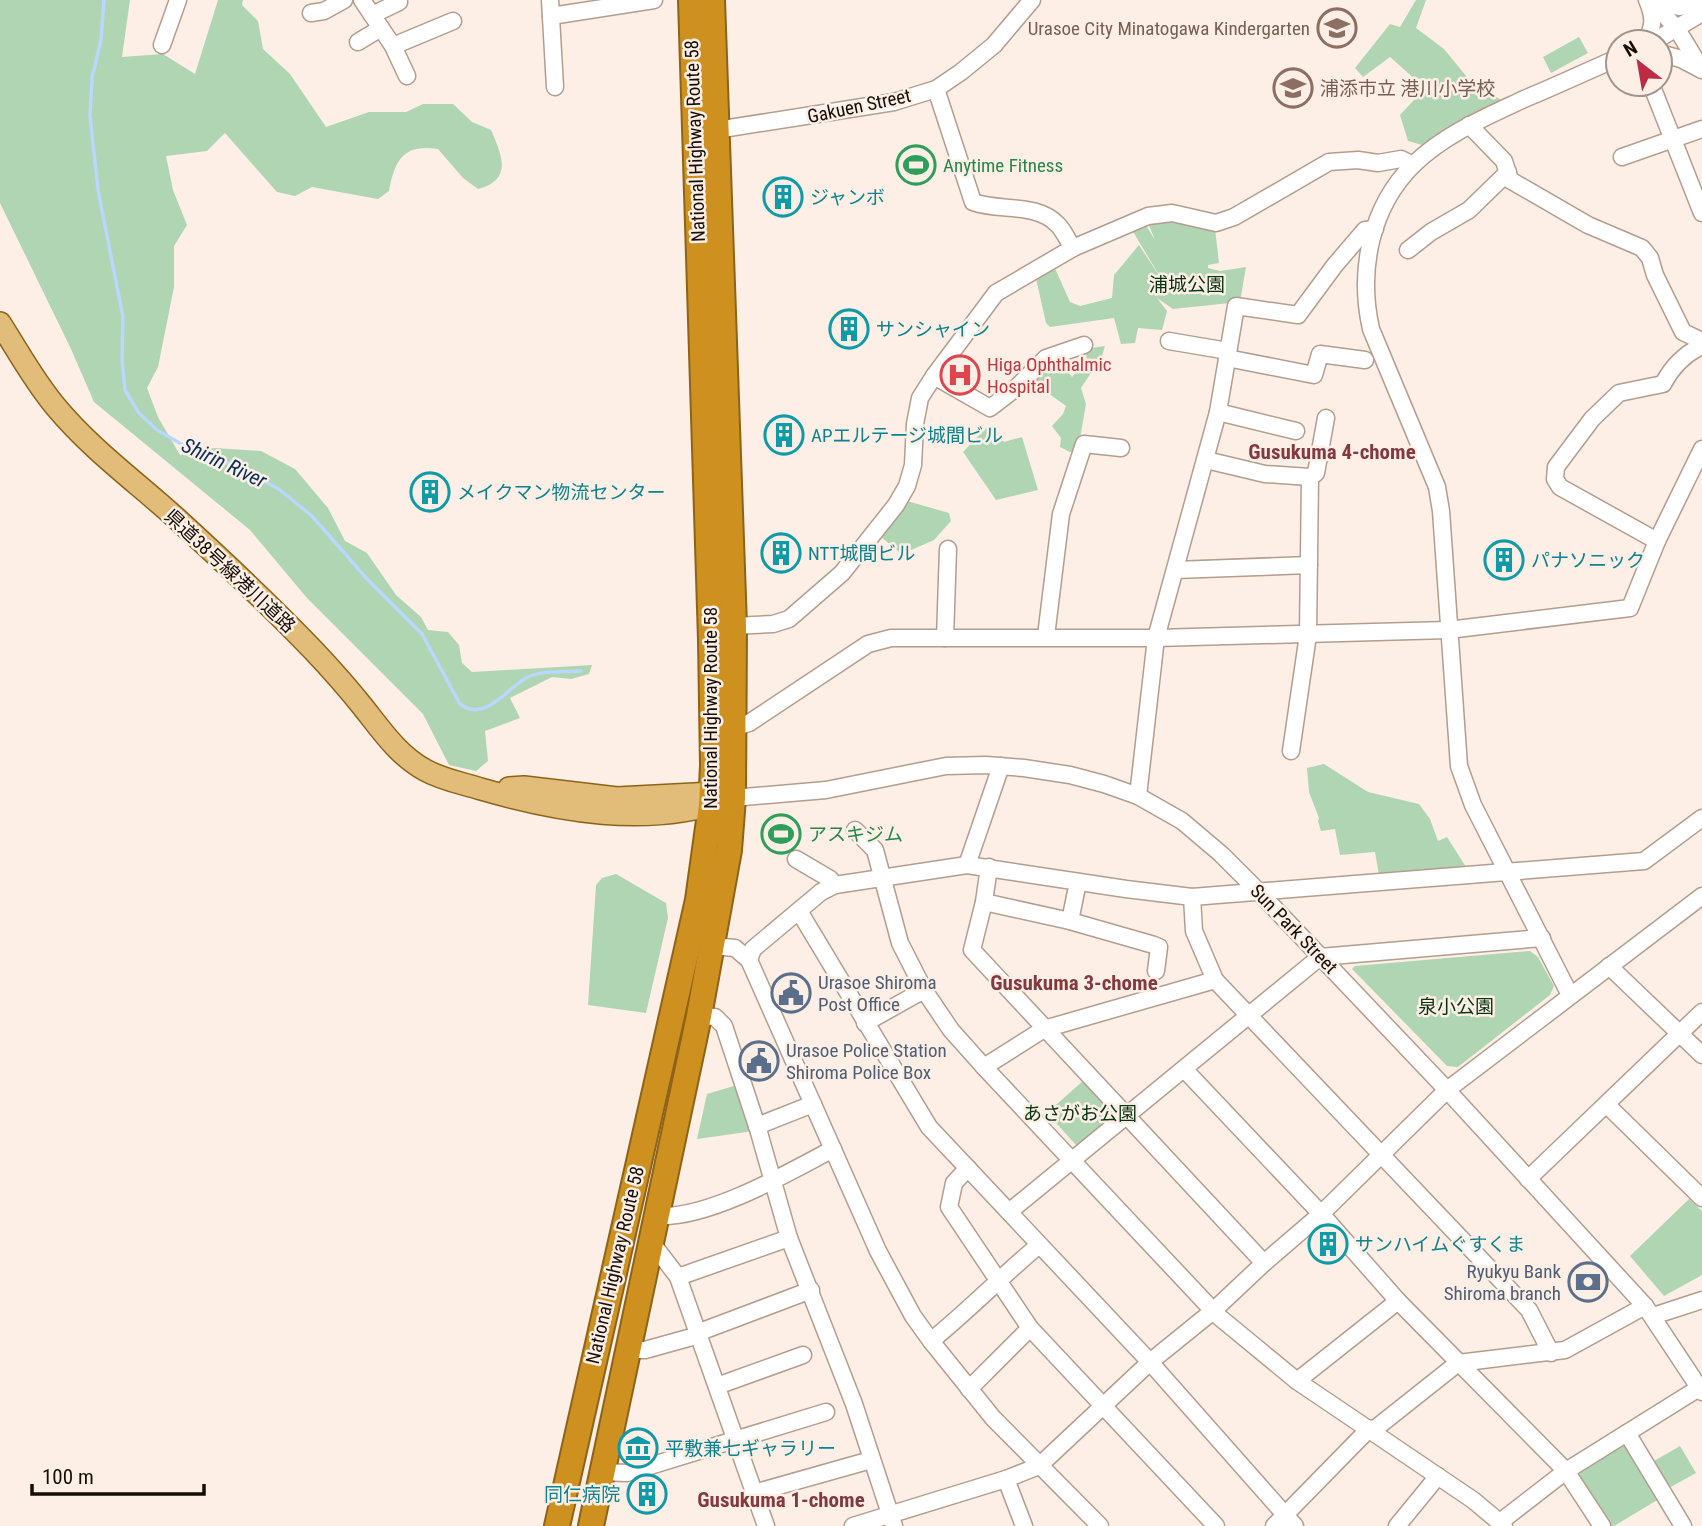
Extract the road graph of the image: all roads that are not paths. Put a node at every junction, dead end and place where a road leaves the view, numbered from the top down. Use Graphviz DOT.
graph roads {
  1 [pos="178,0"];
  2 [pos="344,0"];
  3 [pos="362,0"];
  4 [pos="654,0"];
  5 [pos="691,0"];
  6 [pos="712,0"];
  7 [pos="1032,0"];
  8 [pos="1649,0"];
  9 [pos="1658,0"];
  10 [pos="399,2"];
  11 [pos="1702,4"];
  12 [pos="551,8"];
  13 [pos="311,13"];
  14 [pos="1702,13"];
  15 [pos="453,21"];
  16 [pos="377,22"];
  17 [pos="1653,28"];
  18 [pos="1677,29"];
  19 [pos="1674,31"];
  20 [pos="358,42"];
  21 [pos="162,45"];
  22 [pos="393,46"];
  23 [pos="1702,49"];
  24 [pos="1674,57"];
  25 [pos="1604,64"];
  26 [pos="1702,70"];
  27 [pos="407,76"];
  28 [pos="555,87"];
  29 [pos="936,89"];
  30 [pos="1656,98"];
  31 [pos="1469,125"];
  32 [pos="1702,128"];
  33 [pos="706,132"];
  34 [pos="1672,139"];
  35 [pos="1622,157"];
  36 [pos="1413,166"];
  37 [pos="1508,172"];
  38 [pos="1702,213"];
  39 [pos="1375,229"];
  40 [pos="1073,248"];
  41 [pos="1408,250"];
  42 [pos="711,286"];
  43 [pos="0,323"];
  44 [pos="1169,341"];
  45 [pos="1702,344"];
  46 [pos="1084,345"];
  47 [pos="1228,355"];
  48 [pos="1365,360"];
  49 [pos="934,376"];
  50 [pos="1219,412"];
  51 [pos="1326,418"];
  52 [pos="1296,431"];
  53 [pos="1121,448"];
  54 [pos="1702,449"];
  55 [pos="1206,460"];
  56 [pos="1310,477"];
  57 [pos="1657,541"];
  58 [pos="948,549"];
  59 [pos="1309,565"];
  60 [pos="1175,570"];
  61 [pos="734,626"];
  62 [pos="1448,630"];
  63 [pos="1308,635"];
  64 [pos="1046,636"];
  65 [pos="944,638"];
  66 [pos="1156,638"];
  67 [pos="733,728"];
  68 [pos="1291,751"];
  69 [pos="1001,766"];
  70 [pos="1138,796"];
  71 [pos="719,799"];
  72 [pos="1702,818"];
  73 [pos="856,830"];
  74 [pos="796,859"];
  75 [pos="967,865"];
  76 [pos="989,867"];
  77 [pos="1506,871"];
  78 [pos="882,879"];
  79 [pos="1078,882"];
  80 [pos="835,885"];
  81 [pos="1258,891"];
  82 [pos="1702,896"];
  83 [pos="1192,897"];
  84 [pos="984,902"];
  85 [pos="799,911"];
  86 [pos="1070,921"];
  87 [pos="1542,938"];
  88 [pos="712,946"];
  89 [pos="1320,957"];
  90 [pos="749,960"];
  91 [pos="1609,966"];
  92 [pos="1156,971"];
  93 [pos="1214,979"];
  94 [pos="924,990"];
  95 [pos="1570,995"];
  96 [pos="1702,1012"];
  97 [pos="1248,1015"];
  98 [pos="699,1016"];
  99 [pos="865,1023"];
  100 [pos="1044,1029"];
  101 [pos="1680,1034"];
  102 [pos="1702,1055"];
  103 [pos="984,1067"];
  104 [pos="1184,1069"];
  105 [pos="1447,1090"];
  106 [pos="813,1104"];
  107 [pos="1607,1105"];
  108 [pos="1126,1116"];
  109 [pos="757,1126"];
  110 [pos="833,1149"];
  111 [pos="1381,1156"];
  112 [pos="1070,1160"];
  113 [pos="968,1168"];
  114 [pos="1528,1179"];
  115 [pos="774,1181"];
  116 [pos="1702,1198"];
  117 [pos="1009,1212"];
  118 [pos="1321,1214"];
  119 [pos="658,1216"];
  120 [pos="789,1238"];
  121 [pos="652,1243"];
  122 [pos="1039,1245"];
  123 [pos="1264,1263"];
  124 [pos="678,1277"];
  125 [pos="998,1279"];
  126 [pos="811,1290"];
  127 [pos="1702,1300"];
  128 [pos="1398,1301"];
  129 [pos="1649,1310"];
  130 [pos="1213,1311"];
  131 [pos="1030,1328"];
  132 [pos="697,1333"];
  133 [pos="930,1341"];
  134 [pos="629,1350"];
  135 [pos="1551,1353"];
  136 [pos="803,1354"];
  137 [pos="1150,1362"];
  138 [pos="1458,1363"];
  139 [pos="1297,1381"];
  140 [pos="717,1386"];
  141 [pos="969,1389"];
  142 [pos="1701,1390"];
  143 [pos="1103,1405"];
  144 [pos="826,1412"];
  145 [pos="1369,1429"];
  146 [pos="1627,1433"];
  147 [pos="736,1440"];
  148 [pos="871,1460"];
  149 [pos="1039,1466"];
  150 [pos="1566,1471"];
  151 [pos="603,1472"];
  152 [pos="1438,1476"];
  153 [pos="1006,1479"];
  154 [pos="754,1493"];
  155 [pos="892,1520"];
  156 [pos="1285,1522"];
  157 [pos="1502,1524"];
  158 [pos="557,1526"];
  159 [pos="592,1526"];
  160 [pos="766,1526"];
  161 [pos="853,1526"];
  162 [pos="1024,1526"];
  163 [pos="1100,1526"];
  164 [pos="1216,1526"];
  165 [pos="1397,1526"];
  166 [pos="1602,1526"];
  167 [pos="1683,1526"];
  1 -- 21 [label="street"];
  2 -- 13 [label="street"];
  3 -- 16 [label="street"];
  4 -- 12 [label="street"];
  5 -- 33 [label="highway, National Highway Route 58"];
  6 -- 33 [label="highway, National Highway Route 58"];
  7 -- 29 [label="street, Gakuen Street"];
  8 -- 17 [label="street"];
  8 -- 18 [label="street"];
  9 -- 11 [label="street"];
  10 -- 16 [label="street"];
  12 -- 28 [label="street"];
  14 -- 18 [label="street"];
  15 -- 22 [label="street"];
  16 -- 20 [label="street"];
  16 -- 22 [label="street"];
  18 -- 19 [label="street"];
  18 -- 26 [label="street"];
  22 -- 27 [label="street"];
  23 -- 26 [label="street"];
  24 -- 26 [label="street"];
  25 -- 31 [label="street"];
  29 -- 33 [label="street, Gakuen Street"];
  29 -- 40 [label="street"];
  30 -- 34 [label="street"];
  31 -- 36 [label="street"];
  31 -- 37 [label="street"];
  32 -- 34 [label="street"];
  33 -- 42 [label="highway, National Highway Route 58"];
  34 -- 35 [label="street"];
  34 -- 38 [label="street"];
  36 -- 39 [label="street"];
  36 -- 40 [label="street"];
  37 -- 41 [label="street"];
  37 -- 45 [label="street"];
  39 -- 47 [label="street"];
  39 -- 62 [label="street"];
  40 -- 49 [label="street"];
  42 -- 61 [label="highway, National Highway Route 58"];
  42 -- 71 [label="highway, National Highway Route 58"];
  43 -- 71 [label="main road, 県道38号線港川道路"];
  44 -- 47 [label="street"];
  45 -- 57 [label="street"];
  46 -- 49 [label="street"];
  47 -- 48 [label="street"];
  47 -- 50 [label="street"];
  49 -- 61 [label="street"];
  50 -- 52 [label="street"];
  50 -- 55 [label="street"];
  51 -- 56 [label="street"];
  53 -- 64 [label="street"];
  54 -- 57 [label="street"];
  55 -- 56 [label="street"];
  55 -- 60 [label="street"];
  56 -- 59 [label="street"];
  57 -- 62 [label="street"];
  58 -- 65 [label="street"];
  59 -- 60 [label="street"];
  59 -- 63 [label="street"];
  60 -- 66 [label="street"];
  61 -- 67 [label="highway, National Highway Route 58"];
  62 -- 63 [label="street"];
  62 -- 77 [label="street"];
  63 -- 66 [label="street"];
  63 -- 68 [label="street"];
  64 -- 65 [label="street"];
  64 -- 66 [label="street"];
  65 -- 67 [label="street"];
  66 -- 70 [label="street"];
  67 -- 71 [label="highway, National Highway Route 58"];
  69 -- 70 [label="street, Sun Park Street"];
  69 -- 71 [label="street, Sun Park Street"];
  69 -- 75 [label="street"];
  70 -- 81 [label="street, Sun Park Street"];
  71 -- 88 [label="highway, National Highway Route 58"];
  71 -- 158 [label="highway, National Highway Route 58"];
  72 -- 77 [label="street"];
  73 -- 78 [label="street"];
  74 -- 80 [label="street"];
  75 -- 76 [label="street"];
  75 -- 78 [label="street"];
  76 -- 79 [label="street"];
  76 -- 84 [label="street"];
  77 -- 81 [label="street"];
  77 -- 87 [label="street"];
  78 -- 80 [label="street"];
  78 -- 94 [label="street"];
  79 -- 83 [label="street"];
  79 -- 86 [label="street"];
  80 -- 85 [label="street"];
  81 -- 83 [label="street"];
  81 -- 89 [label="street, Sun Park Street"];
  82 -- 91 [label="street"];
  83 -- 93 [label="street"];
  84 -- 86 [label="street"];
  84 -- 100 [label="street"];
  85 -- 90 [label="street"];
  85 -- 99 [label="street"];
  86 -- 92 [label="street"];
  87 -- 89 [label="street"];
  87 -- 95 [label="street"];
  88 -- 90 [label="street"];
  88 -- 98 [label="highway, National Highway Route 58"];
  89 -- 97 [label="street"];
  89 -- 105 [label="street, Sun Park Street"];
  90 -- 106 [label="street"];
  91 -- 95 [label="street"];
  91 -- 101 [label="street"];
  93 -- 97 [label="street"];
  93 -- 100 [label="street"];
  94 -- 99 [label="street"];
  94 -- 103 [label="street"];
  95 -- 105 [label="street"];
  96 -- 101 [label="street"];
  97 -- 104 [label="street"];
  97 -- 111 [label="street"];
  98 -- 109 [label="street"];
  98 -- 119 [label="highway, National Highway Route 58"];
  99 -- 113 [label="street"];
  100 -- 103 [label="street"];
  100 -- 108 [label="street"];
  101 -- 102 [label="street"];
  101 -- 107 [label="street"];
  103 -- 112 [label="street"];
  104 -- 108 [label="street"];
  104 -- 118 [label="street"];
  105 -- 111 [label="street"];
  105 -- 114 [label="street, Sun Park Street"];
  106 -- 109 [label="street"];
  106 -- 110 [label="street"];
  107 -- 114 [label="street"];
  107 -- 116 [label="street"];
  108 -- 112 [label="street"];
  108 -- 123 [label="street"];
  109 -- 115 [label="street"];
  110 -- 115 [label="street"];
  110 -- 133 [label="street"];
  111 -- 118 [label="street"];
  111 -- 135 [label="street"];
  112 -- 117 [label="street"];
  112 -- 130 [label="street"];
  113 -- 117 [label="street"];
  113 -- 125 [label="street"];
  114 -- 129 [label="street, Sun Park Street"];
  115 -- 119 [label="street"];
  115 -- 120 [label="street"];
  117 -- 122 [label="street"];
  118 -- 123 [label="street"];
  118 -- 128 [label="street"];
  119 -- 121 [label="highway, National Highway Route 58"];
  120 -- 124 [label="street"];
  120 -- 126 [label="street"];
  121 -- 124 [label="street"];
  121 -- 134 [label="highway, National Highway Route 58"];
  122 -- 125 [label="street"];
  122 -- 137 [label="street"];
  123 -- 130 [label="street"];
  124 -- 132 [label="street"];
  125 -- 131 [label="street"];
  125 -- 133 [label="street"];
  126 -- 132 [label="street"];
  126 -- 148 [label="street"];
  127 -- 129 [label="street"];
  128 -- 138 [label="street"];
  128 -- 139 [label="street"];
  129 -- 135 [label="street"];
  129 -- 142 [label="street, Sun Park Street"];
  130 -- 137 [label="street"];
  130 -- 139 [label="street"];
  131 -- 141 [label="street"];
  131 -- 143 [label="street"];
  132 -- 134 [label="street"];
  132 -- 140 [label="street"];
  133 -- 141 [label="street"];
  134 -- 151 [label="highway, National Highway Route 58"];
  135 -- 138 [label="street"];
  136 -- 140 [label="street"];
  137 -- 143 [label="street"];
  137 -- 156 [label="street"];
  138 -- 145 [label="street"];
  138 -- 150 [label="street"];
  139 -- 145 [label="street"];
  140 -- 147 [label="street"];
  141 -- 149 [label="street"];
  142 -- 146 [label="street"];
  143 -- 149 [label="street"];
  143 -- 164 [label="street"];
  144 -- 147 [label="street"];
  145 -- 152 [label="street"];
  145 -- 156 [label="street"];
  146 -- 150 [label="street"];
  146 -- 167 [label="street"];
  147 -- 151 [label="street"];
  147 -- 154 [label="street"];
  148 -- 154 [label="street"];
  148 -- 155 [label="street"];
  149 -- 153 [label="street"];
  149 -- 163 [label="street"];
  150 -- 157 [label="street"];
  150 -- 166 [label="street"];
  151 -- 159 [label="highway, National Highway Route 58"];
  152 -- 157 [label="street"];
  152 -- 165 [label="street"];
  153 -- 155 [label="street"];
  153 -- 162 [label="street"];
  154 -- 160 [label="street"];
  155 -- 161 [label="street"];
}
